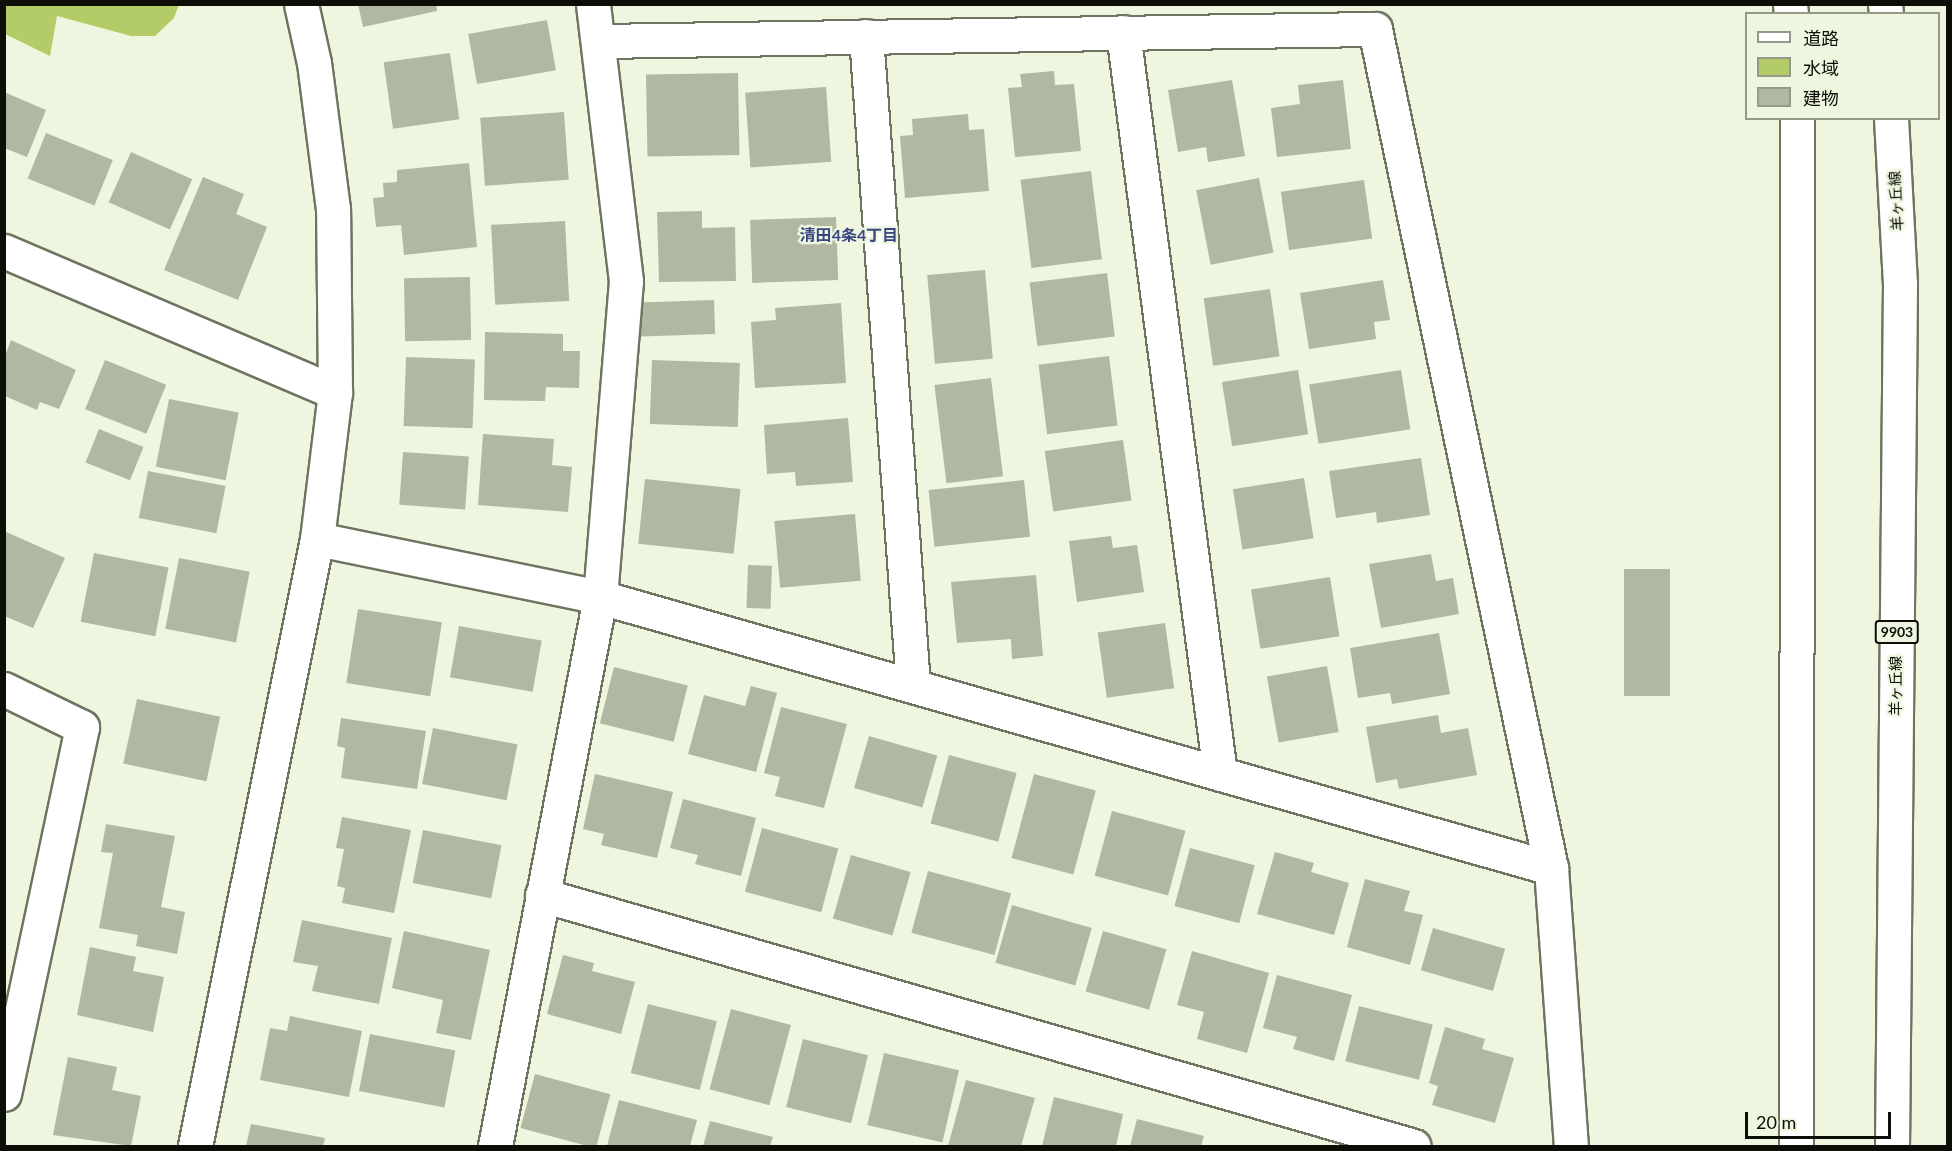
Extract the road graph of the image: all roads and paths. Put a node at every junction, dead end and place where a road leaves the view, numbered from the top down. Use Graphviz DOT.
graph roads {
  1 [pos="301,4"];
  2 [pos="593,4"];
  3 [pos="1123,32"];
  4 [pos="866,36"];
  5 [pos="599,41"];
  6 [pos="1797,120"];
  7 [pos="1891,120"];
  8 [pos="4,251"];
  9 [pos="335,392"];
  10 [pos="317,539"];
  11 [pos="600,597"];
  12 [pos="913,685"];
  13 [pos="4,689"];
  14 [pos="1220,774"];
  15 [pos="1551,868"];
  16 [pos="542,895"];
  17 [pos="9,1037"];
  18 [pos="4,1094"];
  19 [pos="195,1146"];
  20 [pos="495,1146"];
  21 [pos="1414,1146"];
  22 [pos="1571,1146"];
  23 [pos="1796,1146"];
  24 [pos="1892,1146"];
  1 -- 9 [label="street"];
  2 -- 5 [label="street"];
  3 -- 4 [label="street"];
  3 -- 14 [label="street"];
  3 -- 15 [label="street"];
  4 -- 5 [label="street"];
  4 -- 12 [label="street"];
  5 -- 11 [label="street"];
  6 -- 23 [label="street"];
  7 -- 24 [label="street, 羊ヶ丘線 / 9903"];
  8 -- 9 [label="street"];
  9 -- 10 [label="street"];
  10 -- 11 [label="street"];
  10 -- 19 [label="street"];
  11 -- 12 [label="street"];
  11 -- 16 [label="street"];
  12 -- 14 [label="street"];
  13 -- 17 [label="street"];
  14 -- 15 [label="street"];
  15 -- 22 [label="street"];
  16 -- 20 [label="street"];
  16 -- 21 [label="street"];
  17 -- 18 [label="street"];
}
